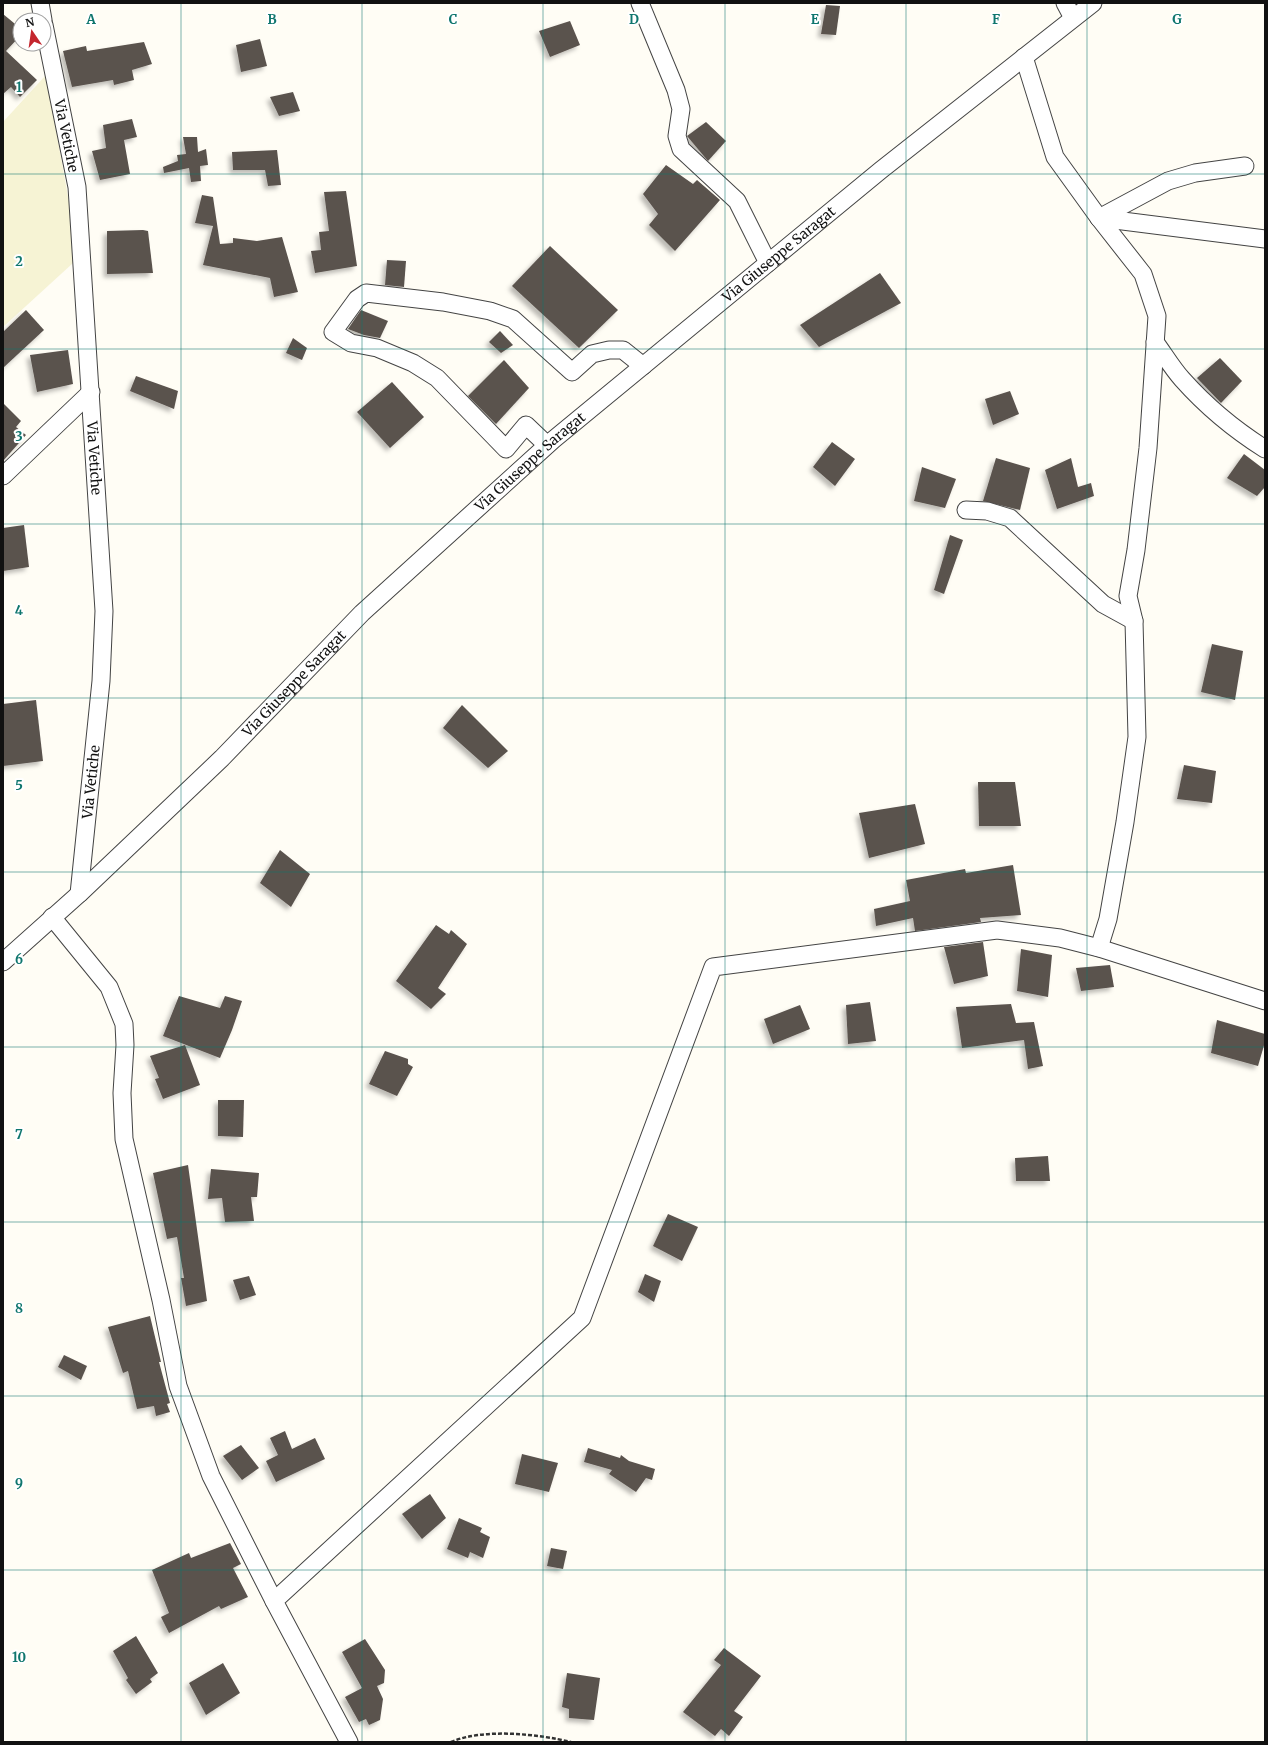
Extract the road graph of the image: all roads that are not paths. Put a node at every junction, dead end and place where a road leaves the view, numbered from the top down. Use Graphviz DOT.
graph roads {
  1 [pos="640,3"];
  2 [pos="1065,3"];
  3 [pos="1093,3"];
  4 [pos="1073,18"];
  5 [pos="50,52"];
  6 [pos="1024,57"];
  7 [pos="1245,166"];
  8 [pos="1099,218"];
  9 [pos="1265,239"];
  10 [pos="768,263"];
  11 [pos="1155,342"];
  12 [pos="643,366"];
  13 [pos="91,392"];
  14 [pos="547,446"];
  15 [pos="1265,449"];
  16 [pos="3,476"];
  17 [pos="966,510"];
  18 [pos="1134,621"];
  19 [pos="79,894"];
  20 [pos="52,917"];
  21 [pos="1099,948"];
  22 [pos="3,962"];
  23 [pos="1265,1001"];
  24 [pos="274,1601"];
  25 [pos="349,1742"];
  1 -- 10 [label="street"];
  2 -- 4 [label="street"];
  3 -- 4 [label="street, Via Giuseppe Saragat"];
  4 -- 6 [label="street, Via Giuseppe Saragat"];
  5 -- 13 [label="street, Via Vetiche"];
  6 -- 8 [label="street"];
  6 -- 10 [label="street, Via Giuseppe Saragat"];
  7 -- 8 [label="street"];
  8 -- 9 [label="street"];
  8 -- 11 [label="street"];
  10 -- 12 [label="street, Via Giuseppe Saragat"];
  11 -- 15 [label="street"];
  11 -- 18 [label="street"];
  12 -- 14 [label="street, Via Giuseppe Saragat"];
  12 -- 14 [label="street"];
  13 -- 16 [label="street"];
  13 -- 19 [label="street, Via Vetiche"];
  14 -- 19 [label="street, Via Giuseppe Saragat"];
  17 -- 18 [label="street"];
  18 -- 21 [label="street"];
  19 -- 20 [label="street, Via Giuseppe Saragat"];
  20 -- 22 [label="street, Via Giuseppe Saragat"];
  20 -- 24 [label="street"];
  21 -- 23 [label="street"];
  21 -- 24 [label="street"];
  24 -- 25 [label="street"];
}
